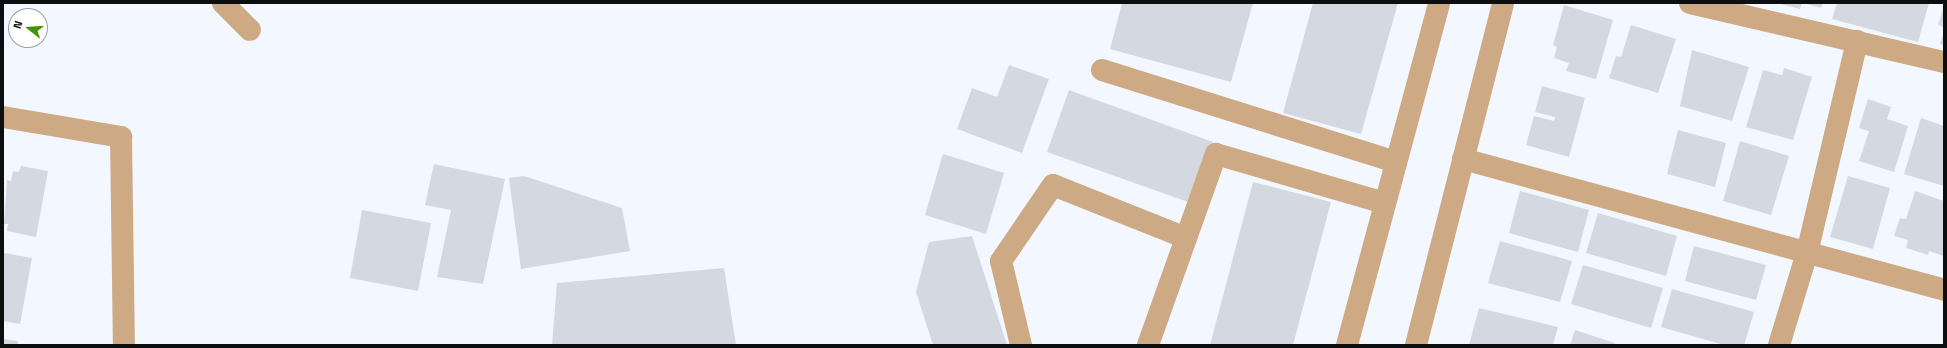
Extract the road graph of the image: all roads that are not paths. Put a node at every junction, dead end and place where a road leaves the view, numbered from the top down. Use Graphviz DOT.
graph roads {
  1 [pos="223,3"];
  2 [pos="1439,3"];
  3 [pos="1503,3"];
  4 [pos="1690,3"];
  5 [pos="250,30"];
  6 [pos="1858,41"];
  7 [pos="1944,62"];
  8 [pos="1102,70"];
  9 [pos="3,117"];
  10 [pos="1463,159"];
  11 [pos="1396,162"];
  12 [pos="1385,203"];
  13 [pos="1186,238"];
  14 [pos="1807,253"];
  15 [pos="1944,290"];
  16 [pos="124,345"];
  17 [pos="1021,345"];
  18 [pos="1148,345"];
  19 [pos="1347,345"];
  20 [pos="1416,345"];
  21 [pos="1779,345"];
  1 -- 5 [label="street"];
  2 -- 11 [label="street"];
  3 -- 10 [label="street"];
  4 -- 6 [label="street"];
  6 -- 7 [label="street"];
  6 -- 14 [label="street"];
  8 -- 11 [label="street"];
  9 -- 16 [label="street"];
  10 -- 14 [label="street"];
  10 -- 20 [label="street"];
  11 -- 12 [label="street"];
  12 -- 13 [label="street"];
  12 -- 19 [label="street"];
  13 -- 17 [label="street"];
  13 -- 18 [label="street"];
  14 -- 15 [label="street"];
  14 -- 21 [label="street"];
}
